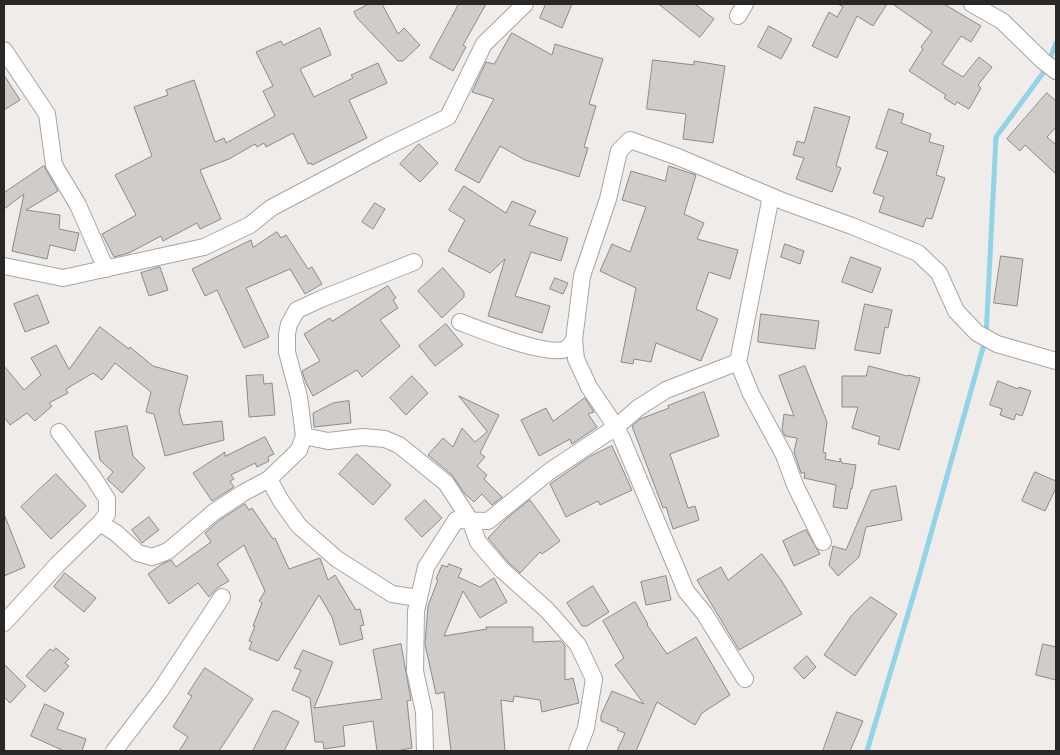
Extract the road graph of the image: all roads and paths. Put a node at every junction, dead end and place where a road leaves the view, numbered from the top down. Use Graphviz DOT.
graph roads {
  1 [pos="524,4"];
  2 [pos="972,4"];
  3 [pos="4,50"];
  4 [pos="1050,66"];
  5 [pos="771,196"];
  6 [pos="414,262"];
  7 [pos="4,266"];
  8 [pos="106,269"];
  9 [pos="460,322"];
  10 [pos="574,340"];
  11 [pos="1056,361"];
  12 [pos="738,362"];
  13 [pos="616,427"];
  14 [pos="59,432"];
  15 [pos="304,436"];
  16 [pos="269,479"];
  17 [pos="470,520"];
  18 [pos="100,524"];
  19 [pos="823,542"];
  20 [pos="222,597"];
  21 [pos="418,598"];
  22 [pos="4,623"];
  23 [pos="745,679"];
  24 [pos="114,751"];
  25 [pos="425,751"];
  26 [pos="577,751"];
  1 -- 8 [label="street"];
  2 -- 4 [label="street"];
  3 -- 8 [label="street"];
  5 -- 10 [label="street"];
  5 -- 11 [label="street"];
  5 -- 12 [label="street"];
  6 -- 15 [label="street"];
  7 -- 8 [label="street"];
  9 -- 10 [label="street"];
  10 -- 13 [label="street"];
  12 -- 13 [label="street"];
  12 -- 19 [label="street"];
  13 -- 17 [label="street"];
  13 -- 23 [label="street"];
  14 -- 18 [label="street"];
  15 -- 16 [label="street"];
  15 -- 17 [label="street"];
  16 -- 18 [label="street"];
  16 -- 21 [label="street"];
  17 -- 21 [label="street"];
  17 -- 26 [label="street"];
  18 -- 22 [label="street"];
  20 -- 24 [label="street"];
  21 -- 25 [label="street"];
}
